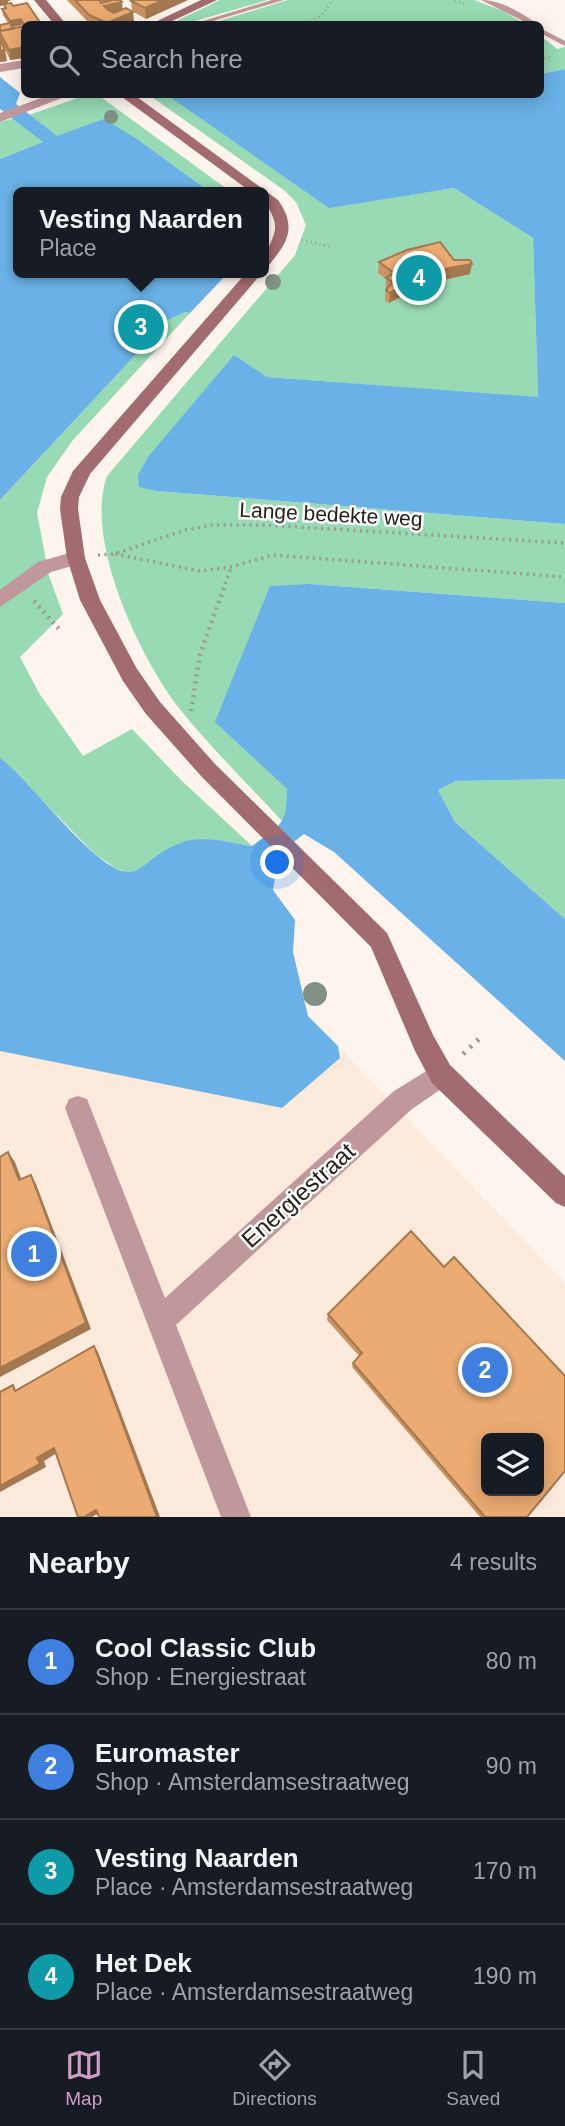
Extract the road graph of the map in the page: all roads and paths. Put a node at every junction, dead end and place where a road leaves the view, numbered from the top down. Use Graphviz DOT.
graph roads {
  1 [pos="40,0"];
  2 [pos="211,0"];
  3 [pos="280,0"];
  4 [pos="333,0"];
  5 [pos="485,0"];
  6 [pos="58,21"];
  7 [pos="164,21"];
  8 [pos="207,21"];
  9 [pos="312,21"];
  10 [pos="528,21"];
  11 [pos="544,32"];
  12 [pos="565,44"];
  13 [pos="21,64"];
  14 [pos="0,68"];
  15 [pos="55,98"];
  16 [pos="130,98"];
  17 [pos="3,117"];
  18 [pos="254,187"];
  19 [pos="269,200"];
  20 [pos="282,235"];
  21 [pos="332,247"];
  22 [pos="269,254"];
  23 [pos="250,278"];
  24 [pos="565,543"];
  25 [pos="114,554"];
  26 [pos="76,558"];
  27 [pos="102,564"];
  28 [pos="231,567"];
  29 [pos="565,578"];
  30 [pos="19,585"];
  31 [pos="0,600"];
  32 [pos="59,629"];
  33 [pos="185,744"];
  34 [pos="441,1073"];
  35 [pos="78,1108"];
  36 [pos="565,1194"];
  37 [pos="159,1322"];
  38 [pos="236,1517"];
  1 -- 6 [label="street"];
  2 -- 7 [label="street"];
  3 -- 8 [label="lane"];
  4 -- 9 [label="path"];
  5 -- 10 [label="lane"];
  11 -- 12 [label="lane"];
  13 -- 14 [label="street"];
  15 -- 17 [label="street"];
  16 -- 18 [label="street"];
  19 -- 20 [label="street"];
  20 -- 21 [label="path"];
  20 -- 22 [label="street"];
  23 -- 26 [label="street"];
  24 -- 25 [label="path, Lange bedekte weg"];
  25 -- 27 [label="path, Lange bedekte weg"];
  25 -- 28 [label="path"];
  26 -- 30 [label="street"];
  26 -- 33 [label="street"];
  28 -- 29 [label="path"];
  28 -- 33 [label="path"];
  30 -- 31 [label="street"];
  30 -- 32 [label="path"];
  33 -- 34 [label="street"];
  34 -- 36 [label="street"];
  34 -- 37 [label="street, Energiestraat"];
  35 -- 37 [label="street"];
  37 -- 38 [label="street"];
}
